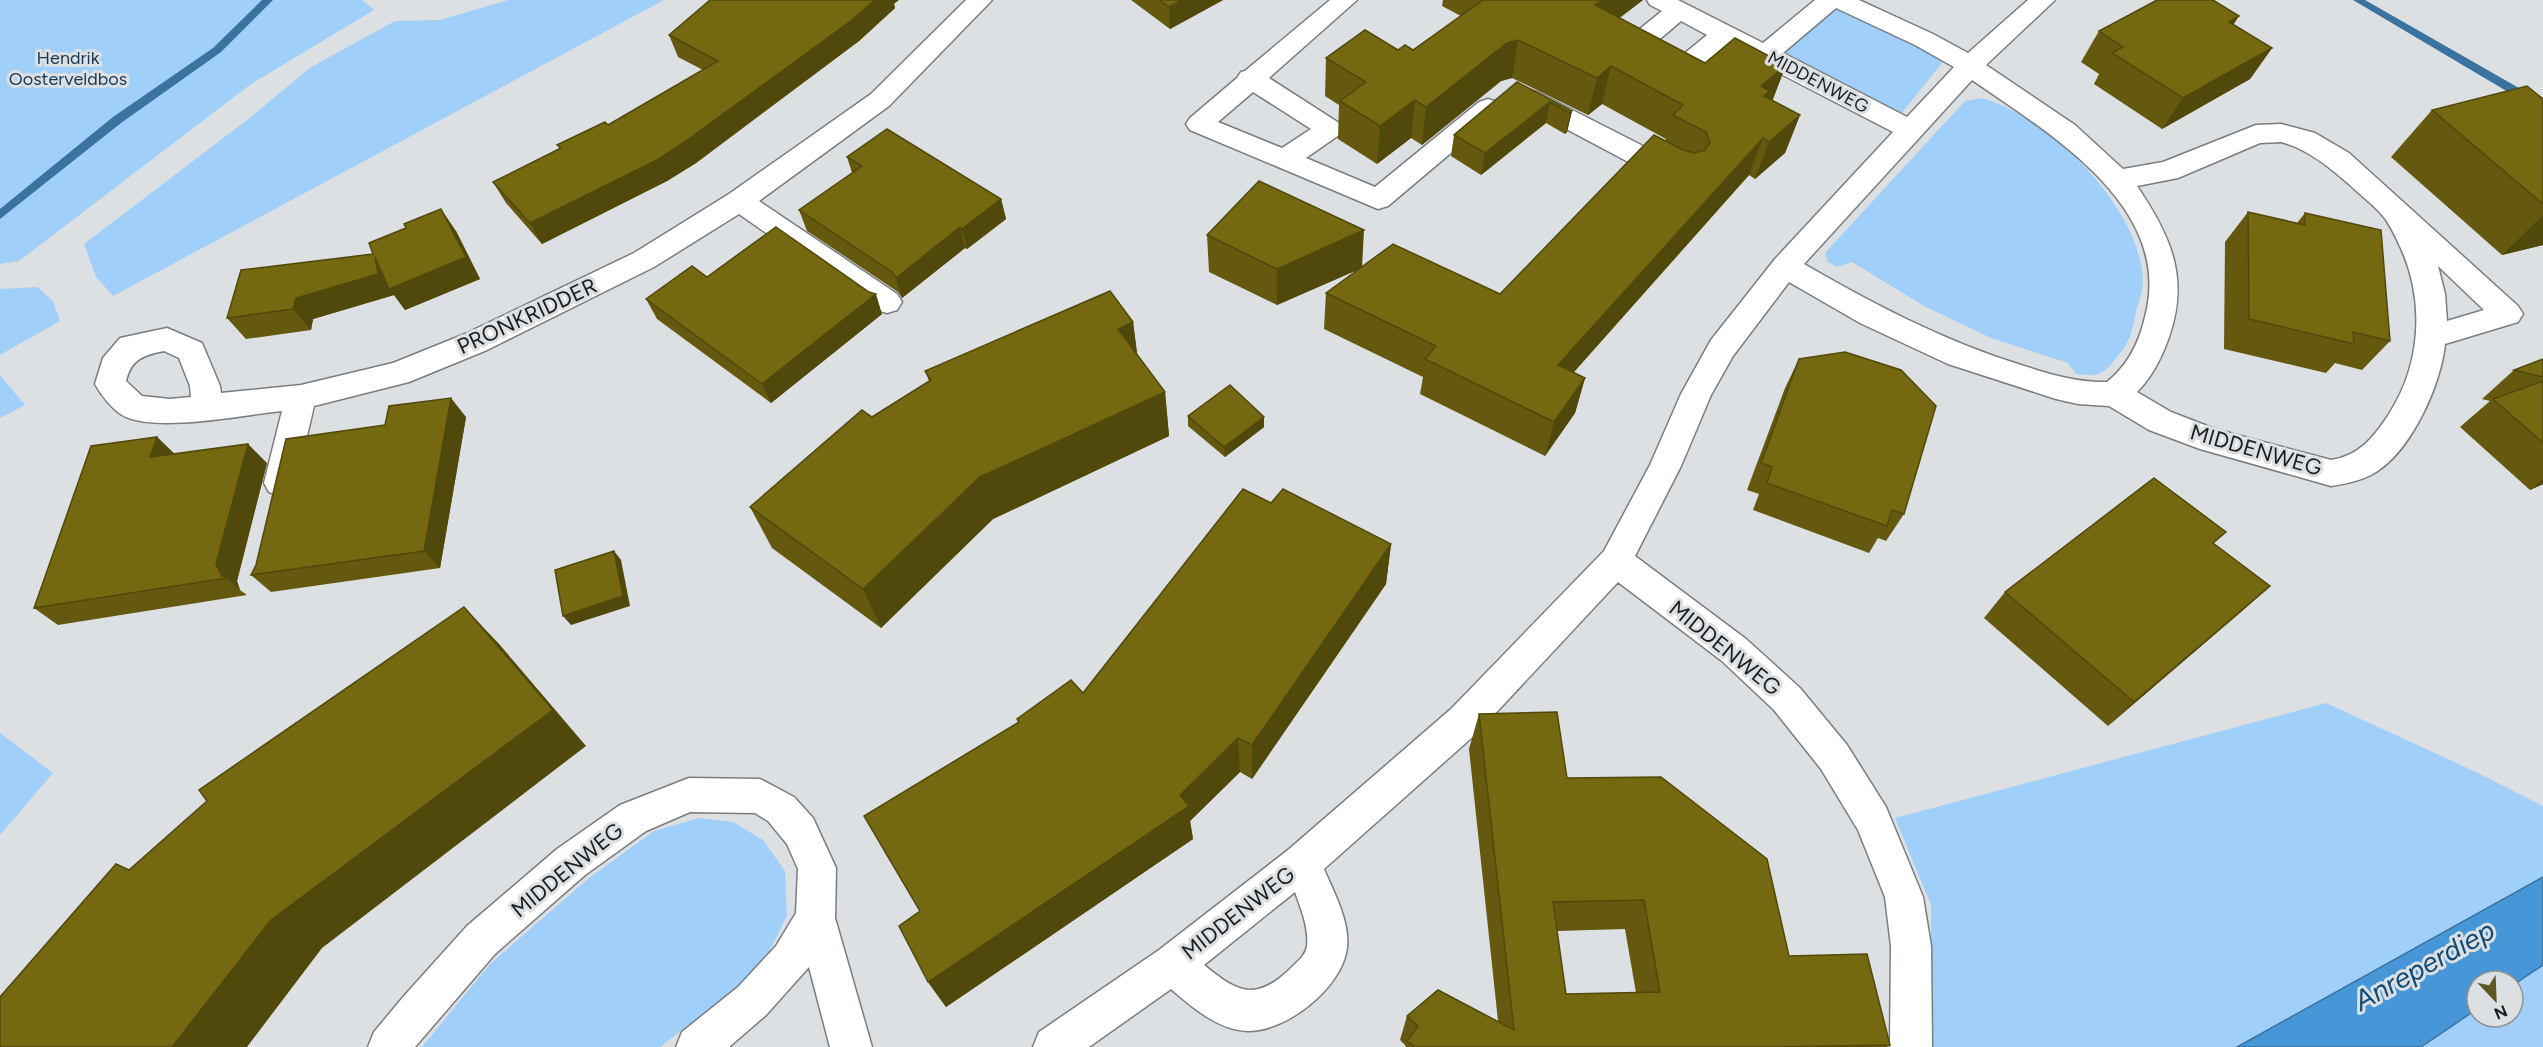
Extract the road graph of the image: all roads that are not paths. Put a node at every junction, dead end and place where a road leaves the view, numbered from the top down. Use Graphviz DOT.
graph roads {
  1 [pos="980,0"];
  2 [pos="1345,0"];
  3 [pos="1830,0"];
  4 [pos="1839,0"];
  5 [pos="2043,0"];
  6 [pos="1669,5"];
  7 [pos="1725,34"];
  8 [pos="1766,54"];
  9 [pos="1969,67"];
  10 [pos="1250,78"];
  11 [pos="1910,130"];
  12 [pos="1284,159"];
  13 [pos="1682,178"];
  14 [pos="2118,179"];
  15 [pos="739,201"];
  16 [pos="2396,214"];
  17 [pos="1785,266"];
  18 [pos="887,302"];
  19 [pos="2433,336"];
  20 [pos="2114,394"];
  21 [pos="301,397"];
  22 [pos="207,406"];
  23 [pos="273,513"];
  24 [pos="1616,561"];
  25 [pos="1302,863"];
  26 [pos="815,918"];
  27 [pos="1173,964"];
  28 [pos="388,1047"];
  29 [pos="697,1047"];
  30 [pos="851,1047"];
  31 [pos="1054,1047"];
  32 [pos="1911,1047"];
  1 -- 15 [label="street, PRONKRIDDER"];
  2 -- 10 [label="street"];
  3 -- 8 [label="street"];
  4 -- 9 [label="street"];
  5 -- 9 [label="street, MIDDENWEG"];
  6 -- 7 [label="street, MIDDENWEG"];
  6 -- 7 [label="street, MIDDENWEG"];
  7 -- 8 [label="street, MIDDENWEG"];
  8 -- 11 [label="street, MIDDENWEG"];
  9 -- 11 [label="street, MIDDENWEG"];
  9 -- 14 [label="street"];
  10 -- 12 [label="street"];
  10 -- 12 [label="street"];
  11 -- 17 [label="street, MIDDENWEG"];
  12 -- 13 [label="street"];
  14 -- 16 [label="street, MIDDENWEG"];
  14 -- 20 [label="street"];
  15 -- 18 [label="street"];
  15 -- 21 [label="street, PRONKRIDDER"];
  16 -- 19 [label="street, MIDDENWEG"];
  16 -- 19 [label="street, MIDDENWEG"];
  17 -- 20 [label="street"];
  17 -- 24 [label="street, MIDDENWEG"];
  19 -- 20 [label="street, MIDDENWEG"];
  21 -- 22 [label="street, PRONKRIDDER"];
  21 -- 23 [label="street"];
  24 -- 25 [label="street, MIDDENWEG"];
  24 -- 32 [label="street, MIDDENWEG"];
  25 -- 27 [label="street, MIDDENWEG"];
  25 -- 27 [label="street, MIDDENWEG"];
  26 -- 28 [label="street, MIDDENWEG"];
  26 -- 29 [label="street, MIDDENWEG"];
  26 -- 30 [label="street, MIDDENWEG"];
  27 -- 31 [label="street, MIDDENWEG"];
}
